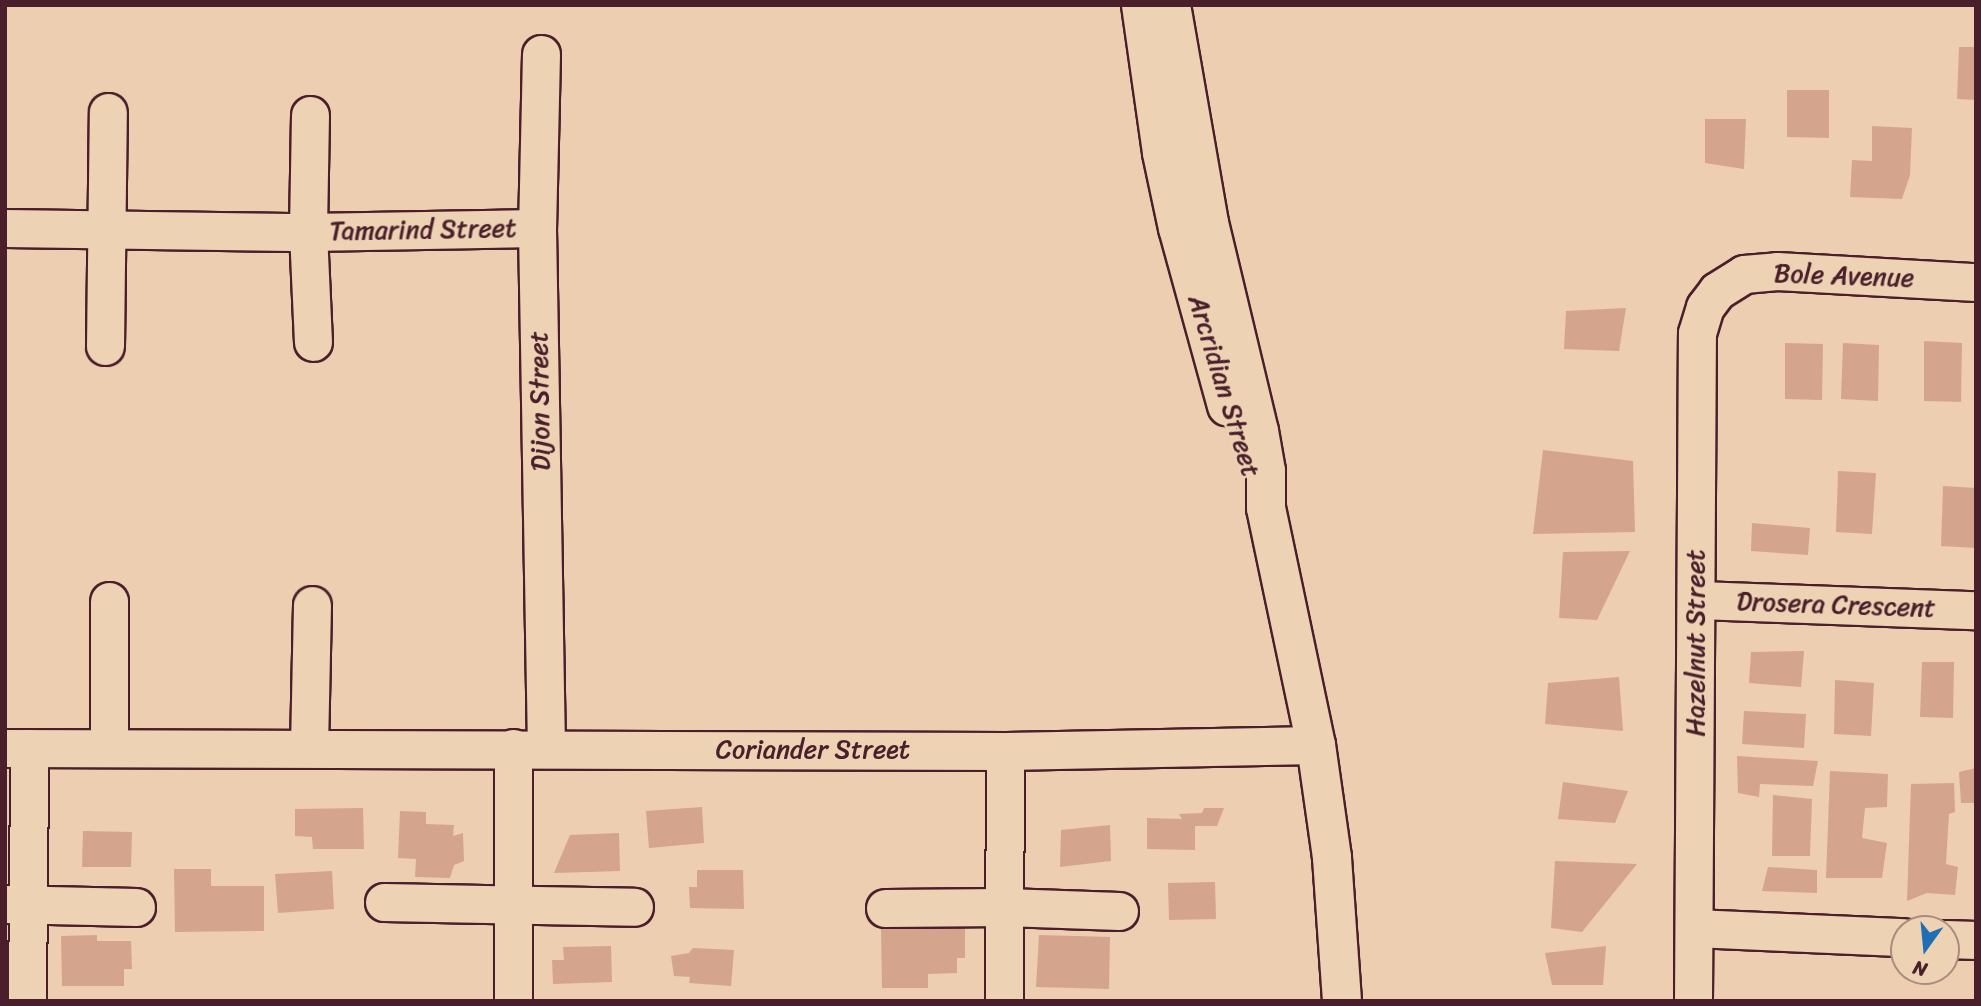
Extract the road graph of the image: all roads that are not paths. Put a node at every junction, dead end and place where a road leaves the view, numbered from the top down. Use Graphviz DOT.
graph roads {
  1 [pos="1141,5"];
  2 [pos="1171,5"];
  3 [pos="541,54"];
  4 [pos="108,112"];
  5 [pos="310,115"];
  6 [pos="5,228"];
  7 [pos="537,228"];
  8 [pos="104,230"];
  9 [pos="308,232"];
  10 [pos="1976,282"];
  11 [pos="1717,291"];
  12 [pos="313,342"];
  13 [pos="105,346"];
  14 [pos="1266,508"];
  15 [pos="1697,600"];
  16 [pos="109,601"];
  17 [pos="312,606"];
  18 [pos="1976,610"];
  19 [pos="1316,745"];
  20 [pos="17,748"];
  21 [pos="110,748"];
  22 [pos="309,748"];
  23 [pos="530,748"];
  24 [pos="1005,751"];
  25 [pos="384,902"];
  26 [pos="16,904"];
  27 [pos="513,905"];
  28 [pos="136,907"];
  29 [pos="634,907"];
  30 [pos="1004,907"];
  31 [pos="885,908"];
  32 [pos="1119,911"];
  33 [pos="1694,928"];
  34 [pos="1890,936"];
  35 [pos="27,1001"];
  36 [pos="513,1001"];
  37 [pos="1004,1001"];
  38 [pos="1342,1001"];
  39 [pos="1693,1001"];
  1 -- 14 [label="street, Arcridian Street"];
  2 -- 14 [label="street, Arcridian Street"];
  3 -- 7 [label="street, Dijon Street"];
  4 -- 8 [label="street"];
  5 -- 9 [label="street, Tamarind Street"];
  6 -- 8 [label="street, Tamarind Street"];
  7 -- 9 [label="street, Tamarind Street"];
  7 -- 23 [label="street, Dijon Street"];
  8 -- 9 [label="street, Tamarind Street"];
  8 -- 13 [label="street"];
  9 -- 12 [label="street, Tamarind Street"];
  10 -- 11 [label="street, Bole Avenue"];
  11 -- 15 [label="street, Hazelnut Street"];
  14 -- 19 [label="street"];
  15 -- 18 [label="street, Drosera Crescent"];
  15 -- 33 [label="street, Hazelnut Street"];
  16 -- 21 [label="street"];
  17 -- 22 [label="street"];
  19 -- 24 [label="street, Coriander Street"];
  19 -- 38 [label="street"];
  20 -- 21 [label="street, Coriander Street"];
  20 -- 26 [label="street"];
  21 -- 22 [label="street, Coriander Street"];
  22 -- 23 [label="street, Coriander Street"];
  23 -- 24 [label="street, Coriander Street"];
  23 -- 27 [label="street, Dijon Street"];
  24 -- 30 [label="street"];
  25 -- 27 [label="street"];
  26 -- 28 [label="street"];
  26 -- 35 [label="street"];
  27 -- 29 [label="street"];
  27 -- 36 [label="street, Dijon Street"];
  30 -- 31 [label="street"];
  30 -- 32 [label="street"];
  30 -- 37 [label="street"];
  33 -- 34 [label="street"];
  33 -- 39 [label="street, Hazelnut Street"];
}
